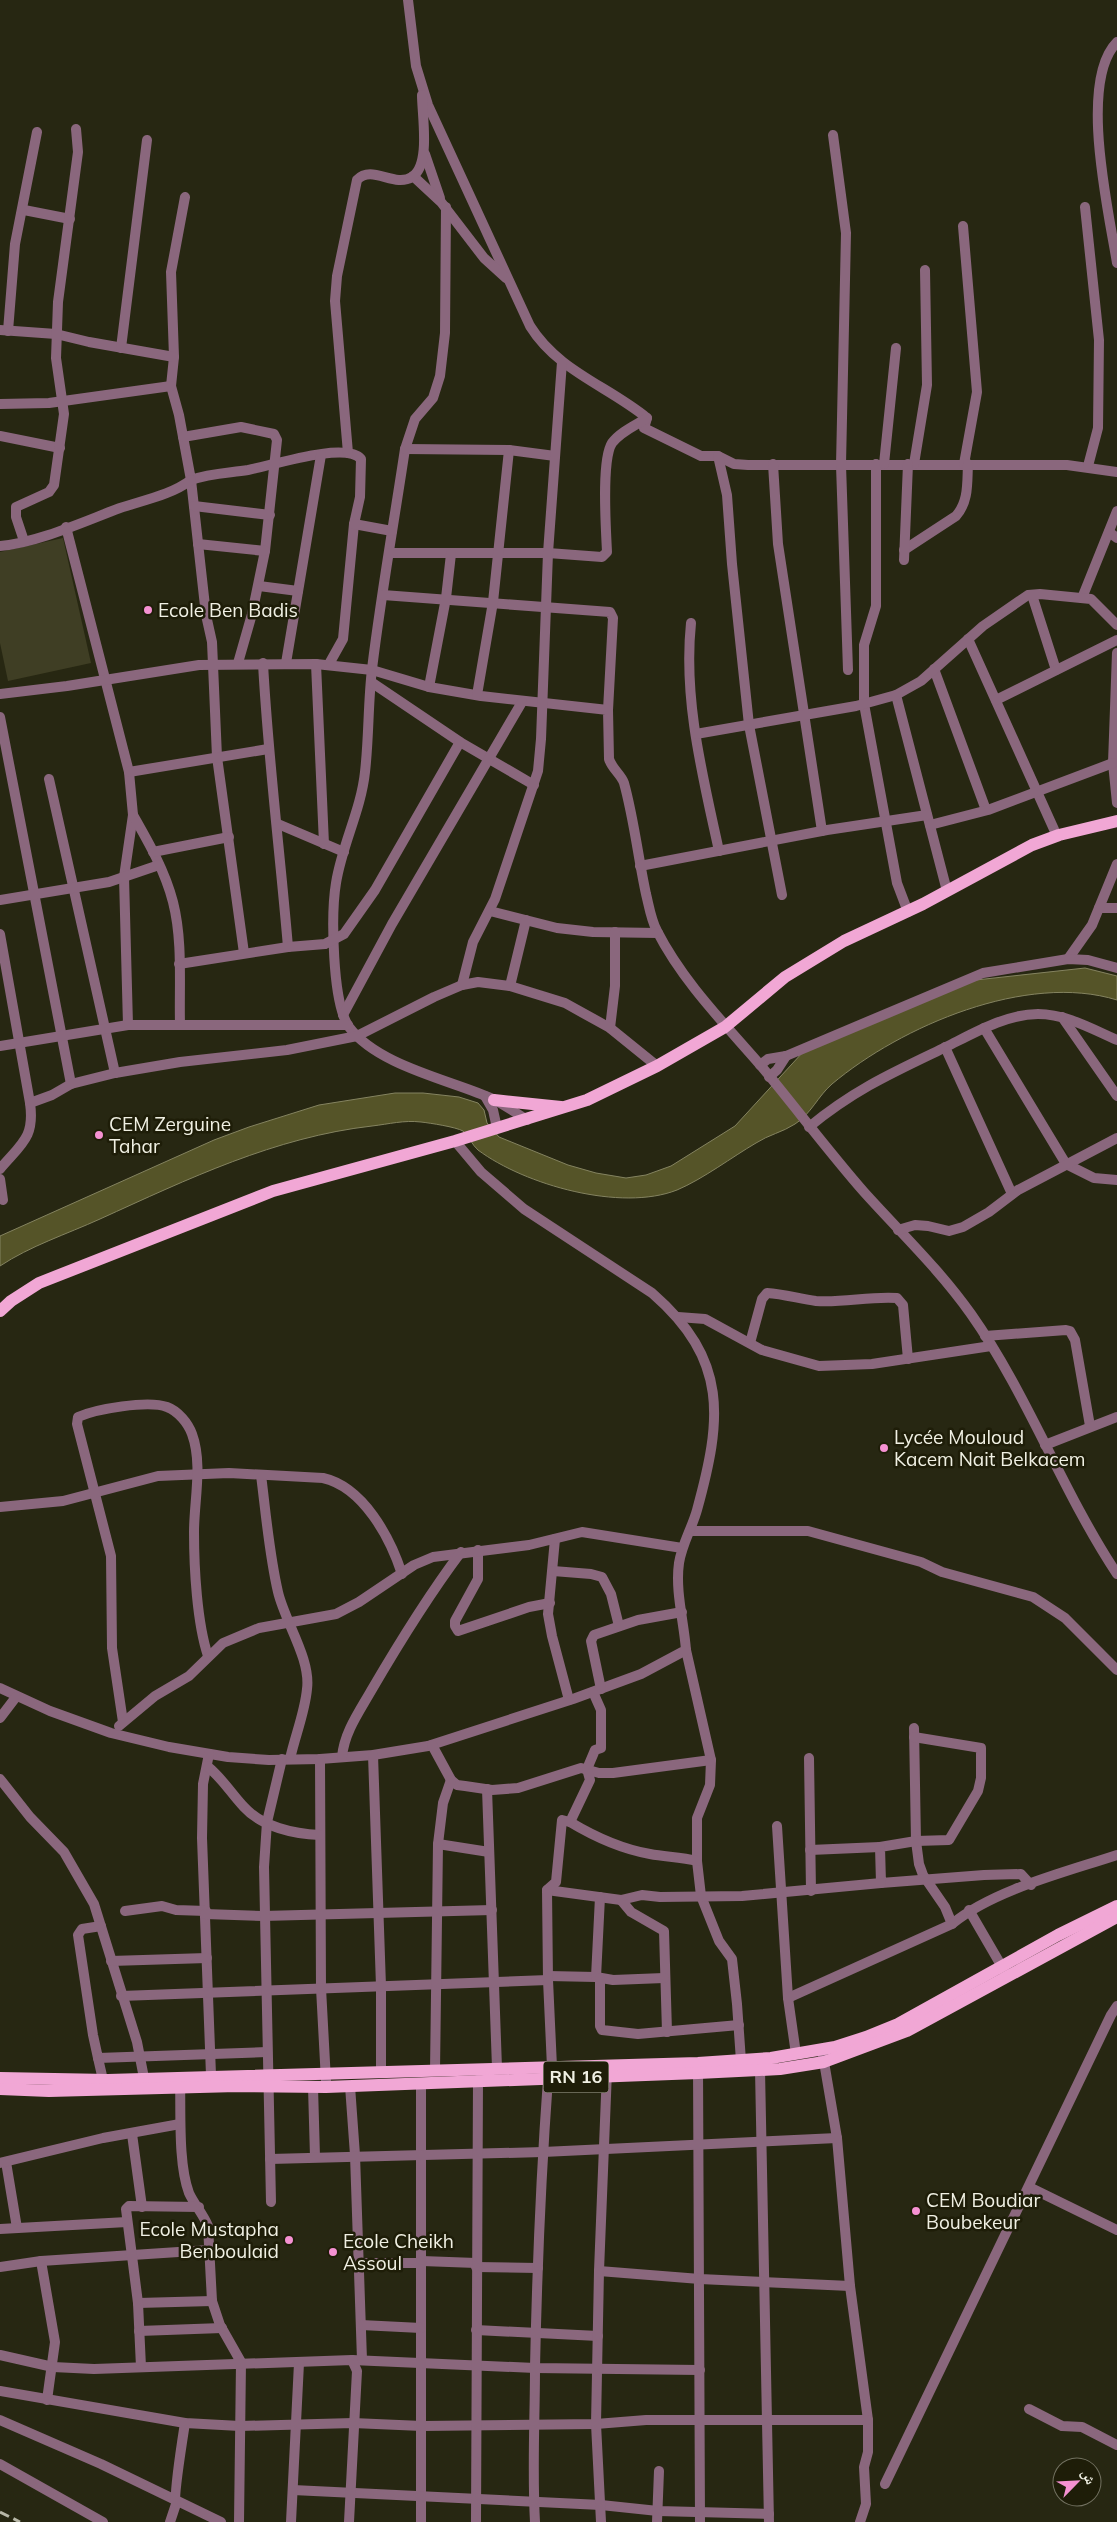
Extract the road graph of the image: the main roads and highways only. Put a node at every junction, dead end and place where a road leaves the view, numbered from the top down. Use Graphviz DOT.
graph roads {
  1 [pos="1117,821"];
  2 [pos="489,1098"];
  3 [pos="566,1108"];
  4 [pos="0,1311"];
  5 [pos="1117,1906"];
  6 [pos="1117,1917"];
  7 [pos="1004,1972"];
  8 [pos="823,2056"];
  9 [pos="698,2068"];
  10 [pos="550,2073"];
  11 [pos="0,2078"];
  12 [pos="268,2080"];
  13 [pos="180,2082"];
  14 [pos="0,2089"];
  1 -- 3 [label="main road"];
  2 -- 3 [label="main road"];
  3 -- 4 [label="main road"];
  5 -- 7 [label="main road, RN 16"];
  6 -- 7 [label="main road, RN 16"];
  7 -- 8 [label="main road, RN 16"];
  8 -- 9 [label="main road, RN 16"];
  8 -- 9 [label="main road, RN 16"];
  9 -- 10 [label="main road, RN 16"];
  10 -- 12 [label="main road, RN 16"];
  10 -- 12 [label="main road, RN 16"];
  11 -- 13 [label="main road, RN 16"];
  12 -- 13 [label="main road, RN 16"];
  12 -- 13 [label="main road, RN 16"];
  13 -- 14 [label="main road, RN 16"];
}
